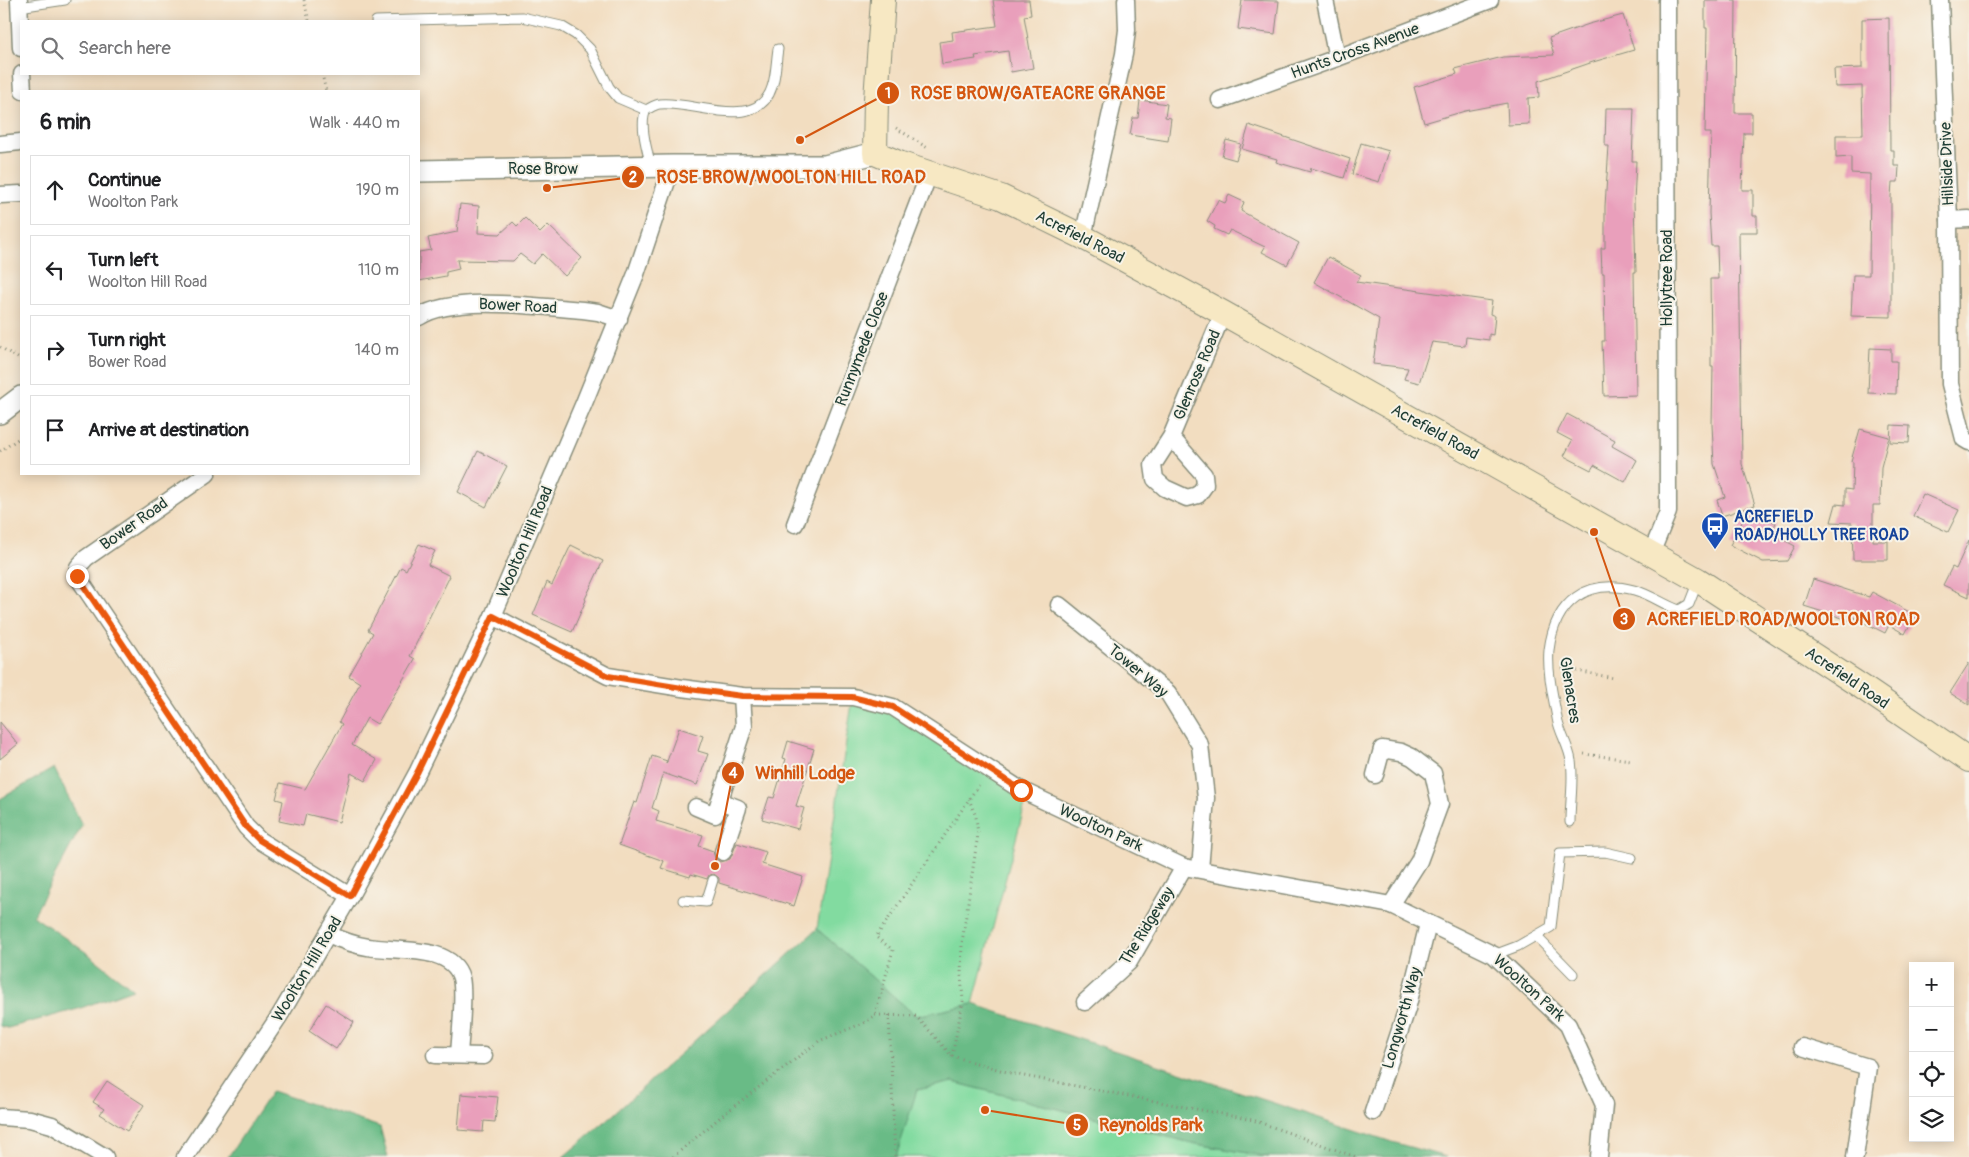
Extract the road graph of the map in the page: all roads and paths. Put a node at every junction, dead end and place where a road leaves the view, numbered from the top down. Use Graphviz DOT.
graph roads {
  1 [pos="65,0"];
  2 [pos="304,0"];
  3 [pos="883,0"];
  4 [pos="1126,0"];
  5 [pos="1325,0"];
  6 [pos="1490,0"];
  7 [pos="1667,0"];
  8 [pos="1940,0"];
  9 [pos="19,4"];
  10 [pos="309,20"];
  11 [pos="412,20"];
  12 [pos="20,26"];
  13 [pos="778,49"];
  14 [pos="1337,58"];
  15 [pos="22,75"];
  16 [pos="322,75"];
  17 [pos="23,90"];
  18 [pos="326,90"];
  19 [pos="1220,100"];
  20 [pos="646,110"];
  21 [pos="20,142"];
  22 [pos="0,144"];
  23 [pos="875,153"];
  24 [pos="651,166"];
  25 [pos="672,166"];
  26 [pos="420,171"];
  27 [pos="929,174"];
  28 [pos="20,194"];
  29 [pos="0,195"];
  30 [pos="1969,219"];
  31 [pos="1949,220"];
  32 [pos="1083,238"];
  33 [pos="1223,313"];
  34 [pos="420,317"];
  35 [pos="619,319"];
  36 [pos="0,347"];
  37 [pos="20,359"];
  38 [pos="20,399"];
  39 [pos="0,413"];
  40 [pos="1171,437"];
  41 [pos="20,438"];
  42 [pos="1969,442"];
  43 [pos="0,451"];
  44 [pos="206,475"];
  45 [pos="795,524"];
  46 [pos="1651,554"];
  47 [pos="1698,580"];
  48 [pos="1059,605"];
  49 [pos="493,616"];
  50 [pos="1549,666"];
  51 [pos="1614,678"];
  52 [pos="742,696"];
  53 [pos="1568,752"];
  54 [pos="1631,760"];
  55 [pos="1969,760"];
  56 [pos="990,769"];
  57 [pos="1375,775"];
  58 [pos="968,799"];
  59 [pos="720,801"];
  60 [pos="696,807"];
  61 [pos="1570,822"];
  62 [pos="723,852"];
  63 [pos="1632,858"];
  64 [pos="1184,867"];
  65 [pos="1200,869"];
  66 [pos="713,880"];
  67 [pos="350,896"];
  68 [pos="683,900"];
  69 [pos="1391,905"];
  70 [pos="1428,924"];
  71 [pos="328,934"];
  72 [pos="1536,936"];
  73 [pos="1494,955"];
  74 [pos="1573,974"];
  75 [pos="1085,1002"];
  76 [pos="876,1015"];
  77 [pos="889,1015"];
  78 [pos="1802,1047"];
  79 [pos="435,1054"];
  80 [pos="459,1055"];
  81 [pos="484,1056"];
  82 [pos="952,1056"];
  83 [pos="1373,1112"];
  84 [pos="0,1117"];
  85 [pos="106,1157"];
  86 [pos="185,1157"];
  87 [pos="673,1157"];
  88 [pos="895,1157"];
  89 [pos="1356,1157"];
  90 [pos="1599,1157"];
  91 [pos="1855,1157"];
  1 -- 9 [label="lane"];
  2 -- 10 [label="path"];
  3 -- 23 [label="main road"];
  4 -- 32 [label="street"];
  5 -- 14 [label="street"];
  6 -- 14 [label="street, Hunts Cross Avenue"];
  7 -- 46 [label="street, Hollytree Road"];
  8 -- 31 [label="street, Hillside Drive"];
  9 -- 12 [label="street"];
  11 -- 20 [label="lane"];
  13 -- 20 [label="lane"];
  14 -- 19 [label="street, Hunts Cross Avenue"];
  15 -- 17 [label="street"];
  16 -- 18 [label="path"];
  20 -- 24 [label="lane"];
  21 -- 22 [label="street"];
  23 -- 25 [label="street, Rose Brow"];
  23 -- 27 [label="main road, Acrefield Road"];
  24 -- 25 [label="street, Rose Brow"];
  24 -- 26 [label="street, Rose Brow"];
  25 -- 35 [label="street, Woolton Hill Road"];
  27 -- 32 [label="main road, Acrefield Road"];
  27 -- 45 [label="street, Runnymede Close"];
  28 -- 29 [label="street"];
  30 -- 31 [label="street"];
  31 -- 42 [label="street, Hillside Drive"];
  32 -- 33 [label="main road, Acrefield Road"];
  33 -- 40 [label="street, Glenrose Road"];
  33 -- 46 [label="main road, Acrefield Road"];
  34 -- 35 [label="street, Bower Road"];
  35 -- 49 [label="street, Woolton Hill Road"];
  36 -- 37 [label="path"];
  38 -- 39 [label="street"];
  41 -- 43 [label="path"];
  44 -- 67 [label="street, Bower Road"];
  46 -- 47 [label="main road, Acrefield Road"];
  47 -- 50 [label="lane, Glenacres"];
  47 -- 55 [label="main road, Acrefield Road"];
  48 -- 65 [label="street, Tower Way"];
  49 -- 52 [label="street, Woolton Park"];
  49 -- 67 [label="street, Woolton Hill Road"];
  50 -- 51 [label="path"];
  50 -- 53 [label="lane, Glenacres"];
  52 -- 56 [label="street, Woolton Park"];
  52 -- 59 [label="street"];
  53 -- 54 [label="path"];
  53 -- 61 [label="lane, Glenacres"];
  56 -- 58 [label="path"];
  56 -- 64 [label="street, Woolton Park"];
  57 -- 69 [label="street"];
  58 -- 76 [label="path"];
  58 -- 82 [label="path"];
  59 -- 60 [label="street"];
  59 -- 62 [label="street"];
  63 -- 72 [label="lane"];
  64 -- 65 [label="street, Woolton Park"];
  64 -- 75 [label="street, The Ridgeway"];
  65 -- 69 [label="street, Woolton Park"];
  66 -- 68 [label="lane"];
  67 -- 71 [label="street, Woolton Hill Road"];
  69 -- 70 [label="street, Woolton Park"];
  70 -- 73 [label="street, Woolton Park"];
  70 -- 83 [label="street, Longworth Way"];
  71 -- 80 [label="street"];
  71 -- 86 [label="street, Woolton Hill Road"];
  72 -- 73 [label="lane"];
  72 -- 74 [label="lane"];
  73 -- 90 [label="street, Woolton Park"];
  76 -- 77 [label="path"];
  76 -- 87 [label="path"];
  77 -- 82 [label="path"];
  77 -- 88 [label="path"];
  78 -- 91 [label="street"];
  79 -- 80 [label="street"];
  80 -- 81 [label="street"];
  82 -- 89 [label="path"];
  84 -- 85 [label="street"];
}
